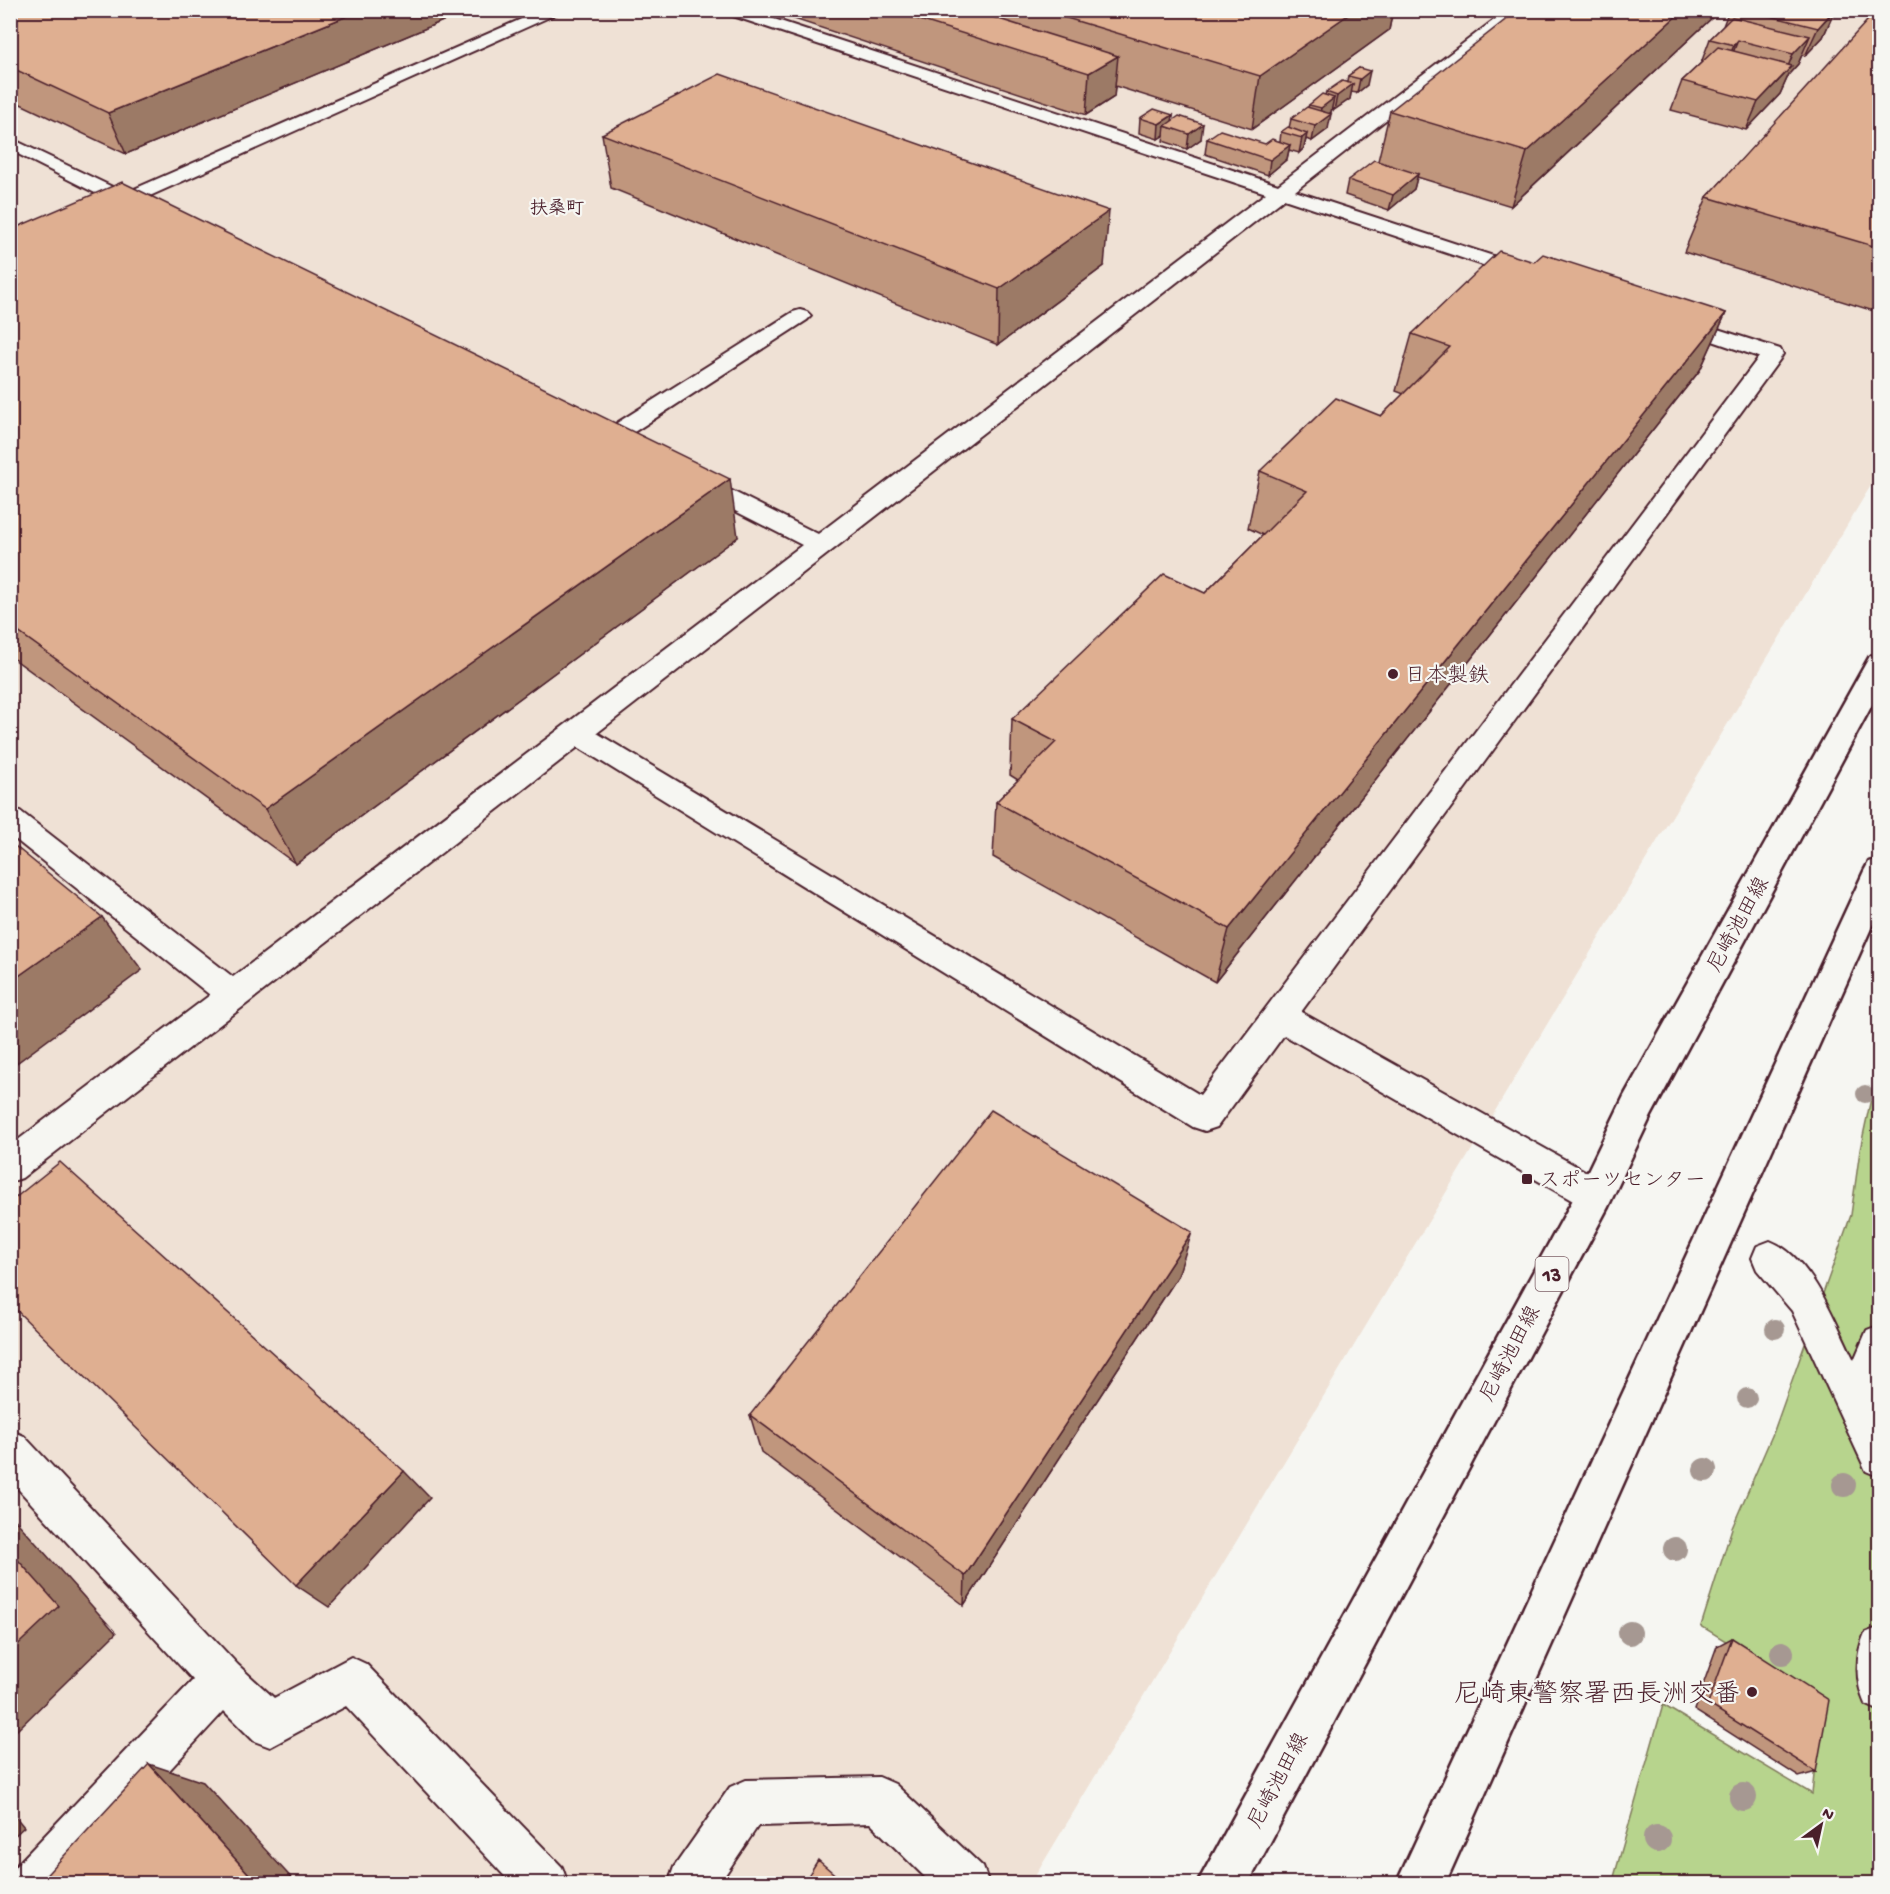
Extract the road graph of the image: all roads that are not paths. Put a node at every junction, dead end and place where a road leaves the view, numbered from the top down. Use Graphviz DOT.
graph roads {
  1 [pos="557,10"];
  2 [pos="730,10"];
  3 [pos="1518,10"];
  4 [pos="10,143"];
  5 [pos="1281,192"];
  6 [pos="125,200"];
  7 [pos="94,213"];
  8 [pos="165,213"];
  9 [pos="1549,280"];
  10 [pos="1649,313"];
  11 [pos="800,316"];
  12 [pos="588,427"];
  13 [pos="609,438"];
  14 [pos="631,449"];
  15 [pos="673,470"];
  16 [pos="821,545"];
  17 [pos="1880,663"];
  18 [pos="576,733"];
  19 [pos="10,819"];
  20 [pos="1880,871"];
  21 [pos="234,996"];
  22 [pos="1280,1016"];
  23 [pos="10,1167"];
  24 [pos="1595,1195"];
  25 [pos="1770,1258"];
  26 [pos="1880,1343"];
  27 [pos="1855,1407"];
  28 [pos="10,1450"];
  29 [pos="1880,1457"];
  30 [pos="1880,1648"];
  31 [pos="223,1680"];
  32 [pos="1880,1689"];
  33 [pos="32,1884"];
  34 [pos="545,1884"];
  35 [pos="691,1884"];
  36 [pos="966,1884"];
  37 [pos="1221,1884"];
  38 [pos="1420,1884"];
  1 -- 6 [label="lane"];
  2 -- 5 [label="lane"];
  3 -- 5 [label="lane"];
  4 -- 6 [label="lane"];
  5 -- 9 [label="lane"];
  5 -- 16 [label="lane"];
  6 -- 7 [label="lane"];
  6 -- 8 [label="lane"];
  10 -- 22 [label="lane"];
  11 -- 13 [label="lane"];
  12 -- 13 [label="lane"];
  13 -- 14 [label="lane"];
  15 -- 16 [label="lane"];
  16 -- 18 [label="lane"];
  17 -- 24 [label="main road, 尼崎池田線 / 13"];
  18 -- 21 [label="lane"];
  18 -- 22 [label="lane"];
  19 -- 21 [label="lane"];
  20 -- 38 [label="main road"];
  21 -- 23 [label="lane"];
  22 -- 24 [label="lane"];
  24 -- 37 [label="main road, 尼崎池田線 / 13"];
  25 -- 27 [label="lane"];
  26 -- 27 [label="lane"];
  27 -- 29 [label="lane"];
  28 -- 31 [label="lane"];
  30 -- 32 [label="lane"];
  31 -- 33 [label="lane"];
  31 -- 34 [label="lane"];
  35 -- 36 [label="lane"];
}
